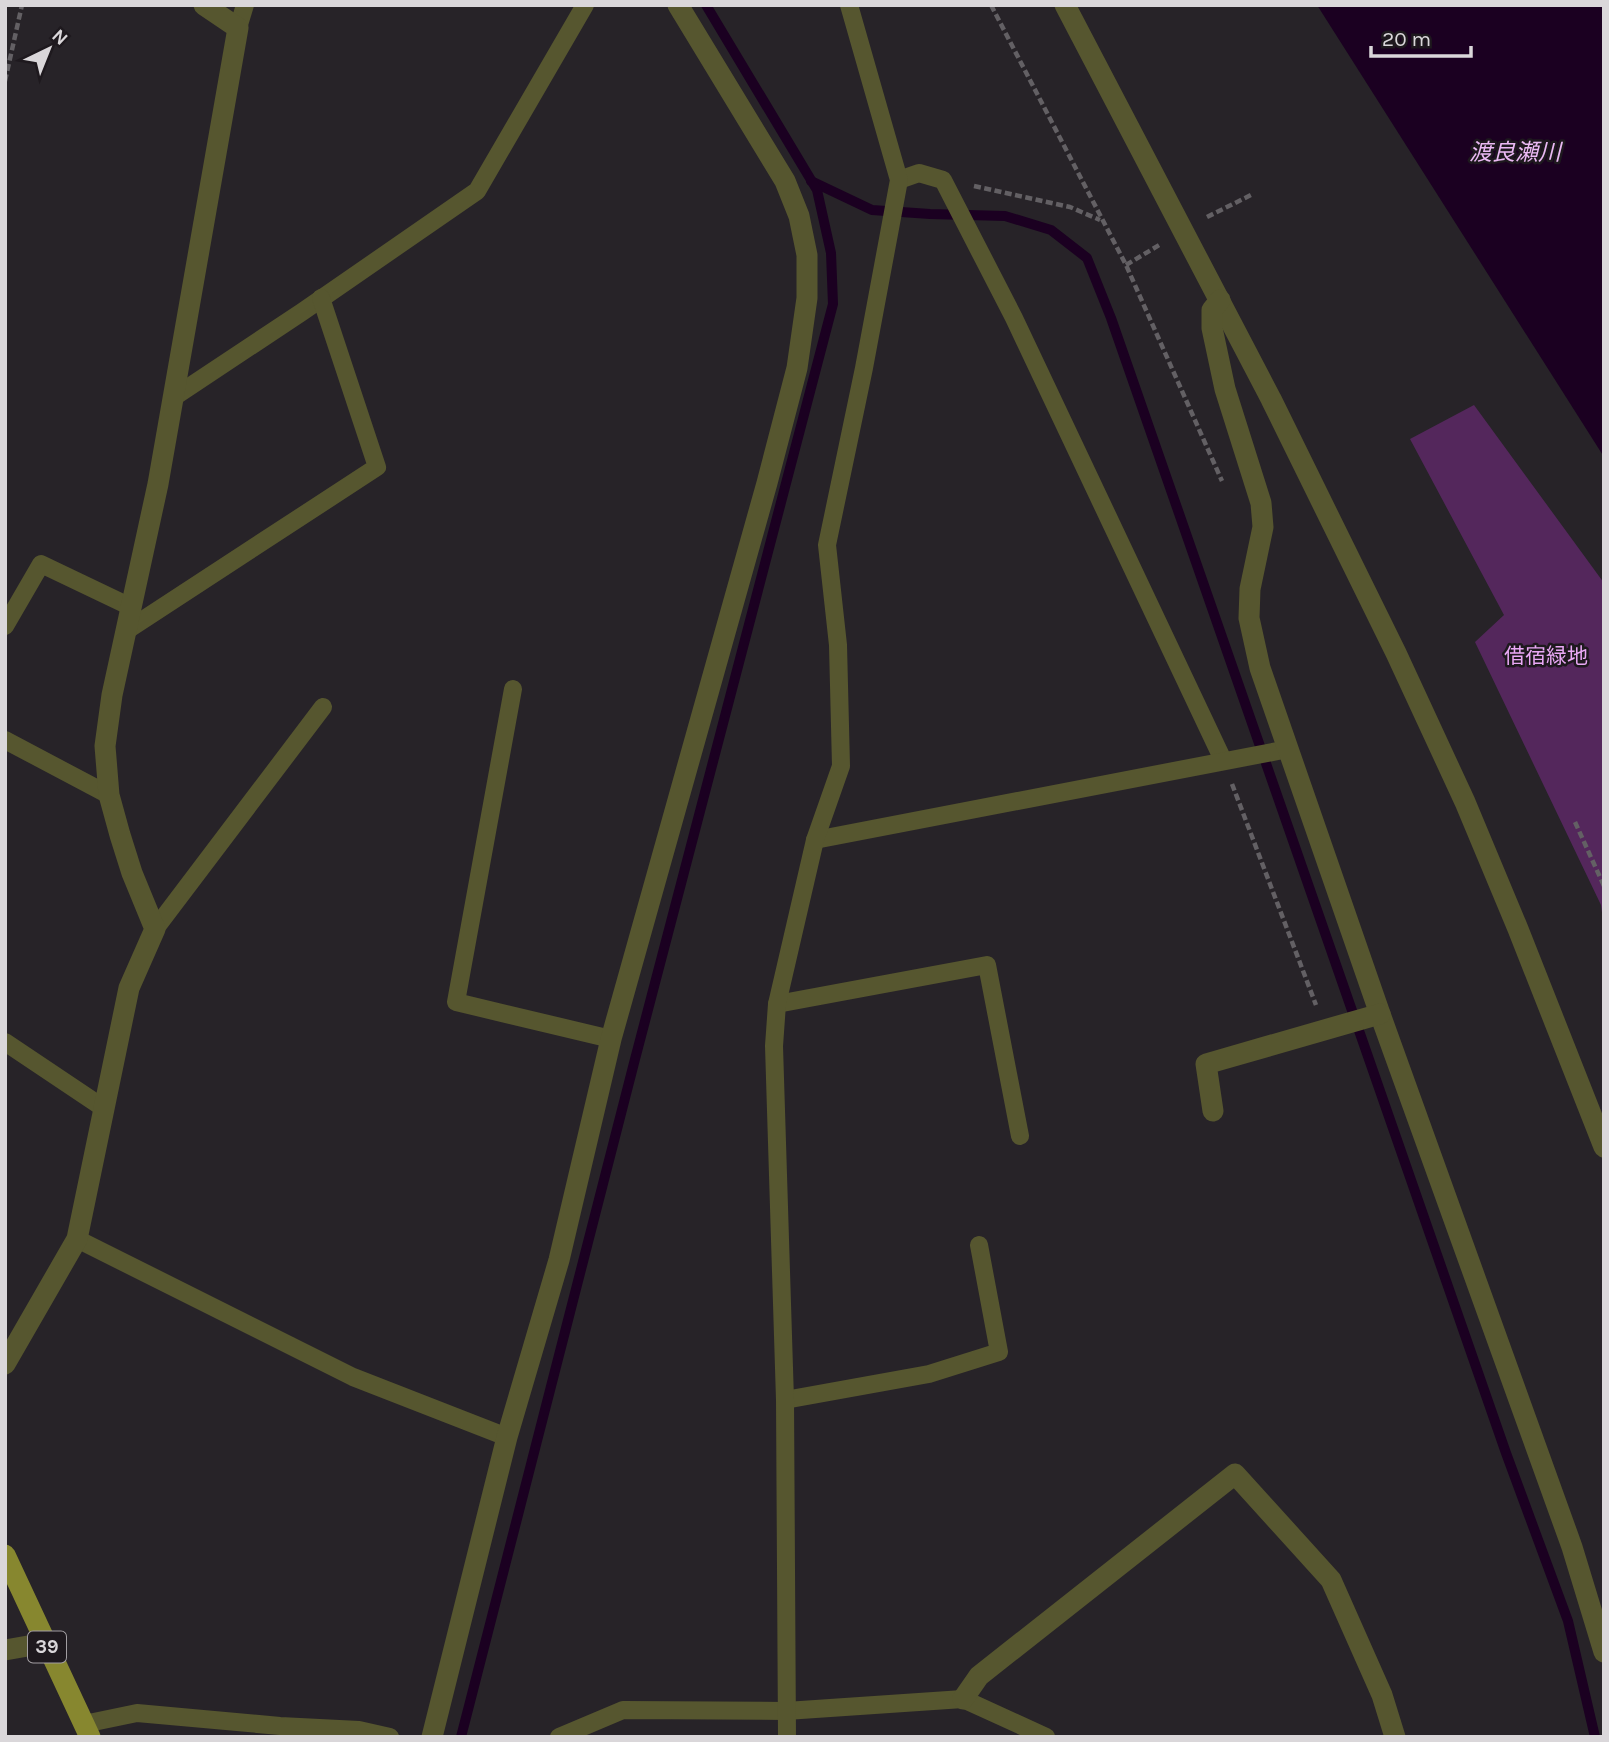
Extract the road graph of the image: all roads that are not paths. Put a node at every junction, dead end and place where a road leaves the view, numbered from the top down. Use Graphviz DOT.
graph roads {
  1 [pos="204,5"];
  2 [pos="245,5"];
  3 [pos="584,5"];
  4 [pos="678,5"];
  5 [pos="849,5"];
  6 [pos="1065,5"];
  7 [pos="238,28"];
  8 [pos="898,180"];
  9 [pos="321,298"];
  10 [pos="1220,300"];
  11 [pos="174,397"];
  12 [pos="131,607"];
  13 [pos="5,626"];
  14 [pos="126,631"];
  15 [pos="513,689"];
  16 [pos="323,707"];
  17 [pos="5,740"];
  18 [pos="1288,749"];
  19 [pos="1223,760"];
  20 [pos="109,794"];
  21 [pos="816,840"];
  22 [pos="155,929"];
  23 [pos="777,1004"];
  24 [pos="1380,1014"];
  25 [pos="611,1039"];
  26 [pos="5,1042"];
  27 [pos="105,1109"];
  28 [pos="1213,1111"];
  29 [pos="1020,1136"];
  30 [pos="1604,1147"];
  31 [pos="77,1239"];
  32 [pos="979,1245"];
  33 [pos="5,1364"];
  34 [pos="785,1400"];
  35 [pos="507,1437"];
  36 [pos="5,1555"];
  37 [pos="45,1643"];
  38 [pos="5,1650"];
  39 [pos="1604,1652"];
  40 [pos="963,1699"];
  41 [pos="786,1711"];
  42 [pos="87,1730"];
  43 [pos="390,1737"];
  44 [pos="432,1737"];
  45 [pos="559,1737"];
  46 [pos="787,1737"];
  47 [pos="1046,1737"];
  48 [pos="1395,1737"];
  1 -- 7 [label="street"];
  2 -- 7 [label="lane"];
  3 -- 9 [label="lane"];
  4 -- 25 [label="street"];
  5 -- 8 [label="lane"];
  6 -- 10 [label="street"];
  7 -- 11 [label="street"];
  8 -- 19 [label="lane"];
  8 -- 21 [label="lane"];
  9 -- 11 [label="lane"];
  9 -- 14 [label="lane"];
  10 -- 18 [label="street"];
  10 -- 30 [label="street"];
  11 -- 12 [label="street"];
  12 -- 13 [label="lane"];
  12 -- 14 [label="street"];
  14 -- 20 [label="street"];
  15 -- 25 [label="lane"];
  16 -- 22 [label="lane"];
  17 -- 20 [label="lane"];
  18 -- 19 [label="lane"];
  18 -- 24 [label="street"];
  19 -- 21 [label="lane"];
  20 -- 22 [label="street"];
  21 -- 23 [label="lane"];
  22 -- 27 [label="street"];
  23 -- 29 [label="lane"];
  23 -- 34 [label="lane"];
  24 -- 28 [label="street"];
  24 -- 39 [label="street"];
  25 -- 35 [label="street"];
  26 -- 27 [label="lane"];
  27 -- 31 [label="street"];
  31 -- 33 [label="street"];
  31 -- 35 [label="lane"];
  32 -- 34 [label="lane"];
  34 -- 41 [label="lane"];
  35 -- 44 [label="street"];
  36 -- 37 [label="main road, 39"];
  37 -- 38 [label="street"];
  37 -- 42 [label="main road, 39"];
  40 -- 41 [label="lane"];
  40 -- 47 [label="lane"];
  40 -- 48 [label="street"];
  41 -- 45 [label="lane"];
  41 -- 46 [label="lane"];
  42 -- 43 [label="lane"];
}
